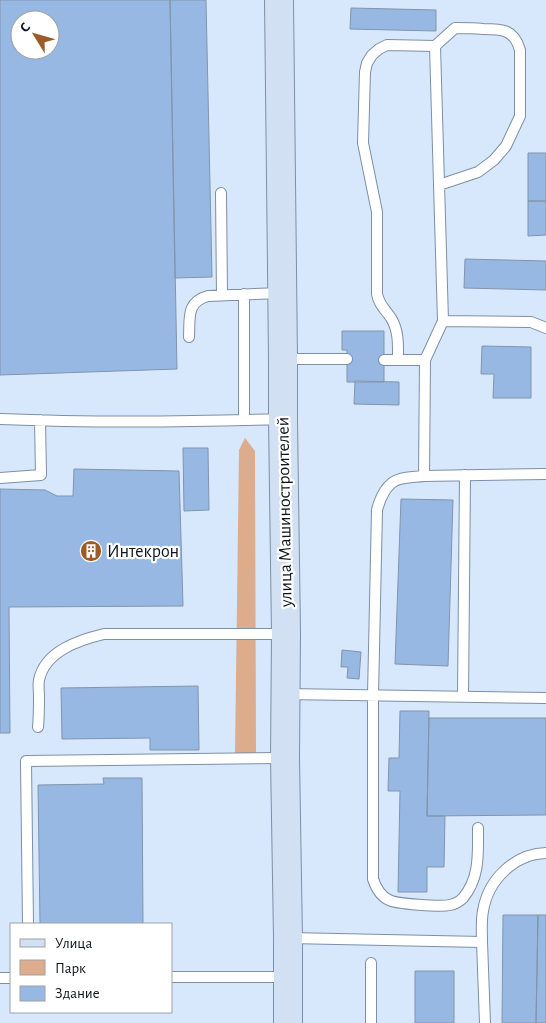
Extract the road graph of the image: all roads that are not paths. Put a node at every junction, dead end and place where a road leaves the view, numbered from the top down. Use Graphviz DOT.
graph roads {
  1 [pos="279,0"];
  2 [pos="435,46"];
  3 [pos="439,185"];
  4 [pos="221,193"];
  5 [pos="282,293"];
  6 [pos="244,294"];
  7 [pos="222,295"];
  8 [pos="444,321"];
  9 [pos="546,328"];
  10 [pos="189,337"];
  11 [pos="283,359"];
  12 [pos="347,359"];
  13 [pos="384,360"];
  14 [pos="398,360"];
  15 [pos="425,360"];
  16 [pos="0,418"];
  17 [pos="282,419"];
  18 [pos="40,420"];
  19 [pos="244,420"];
  20 [pos="546,474"];
  21 [pos="465,475"];
  22 [pos="424,476"];
  23 [pos="0,478"];
  24 [pos="286,634"];
  25 [pos="285,694"];
  26 [pos="374,695"];
  27 [pos="463,696"];
  28 [pos="546,698"];
  29 [pos="38,727"];
  30 [pos="285,758"];
  31 [pos="478,828"];
  32 [pos="546,853"];
  33 [pos="28,923"];
  34 [pos="288,938"];
  35 [pos="482,942"];
  36 [pos="371,963"];
  37 [pos="172,977"];
  38 [pos="288,977"];
  39 [pos="288,1023"];
  40 [pos="371,1023"];
  41 [pos="485,1023"];
  1 -- 5 [label="main road, улица Машиностроителей"];
  2 -- 3 [label="lane"];
  2 -- 3 [label="lane"];
  2 -- 14 [label="lane"];
  3 -- 8 [label="lane"];
  4 -- 7 [label="lane"];
  5 -- 6 [label="lane"];
  5 -- 11 [label="main road, улица Машиностроителей"];
  6 -- 7 [label="lane"];
  6 -- 19 [label="lane"];
  7 -- 10 [label="lane"];
  8 -- 9 [label="lane"];
  8 -- 15 [label="lane"];
  11 -- 12 [label="lane"];
  11 -- 17 [label="main road, улица Машиностроителей"];
  13 -- 14 [label="lane"];
  14 -- 15 [label="lane"];
  15 -- 22 [label="lane"];
  16 -- 18 [label="lane"];
  17 -- 19 [label="lane"];
  17 -- 24 [label="main road, улица Машиностроителей"];
  18 -- 19 [label="lane"];
  18 -- 23 [label="lane"];
  20 -- 21 [label="lane"];
  21 -- 22 [label="lane"];
  21 -- 27 [label="lane"];
  22 -- 26 [label="lane"];
  24 -- 25 [label="main road, улица Машиностроителей"];
  24 -- 29 [label="lane"];
  25 -- 26 [label="lane"];
  25 -- 30 [label="main road, улица Машиностроителей"];
  26 -- 27 [label="lane"];
  26 -- 31 [label="lane"];
  27 -- 28 [label="lane"];
  30 -- 33 [label="lane"];
  30 -- 34 [label="main road, улица Машиностроителей"];
  32 -- 35 [label="lane"];
  34 -- 35 [label="lane"];
  34 -- 38 [label="main road, улица Машиностроителей"];
  35 -- 41 [label="lane"];
  36 -- 40 [label="lane"];
  37 -- 38 [label="lane"];
  38 -- 39 [label="main road, улица Машиностроителей"];
}
